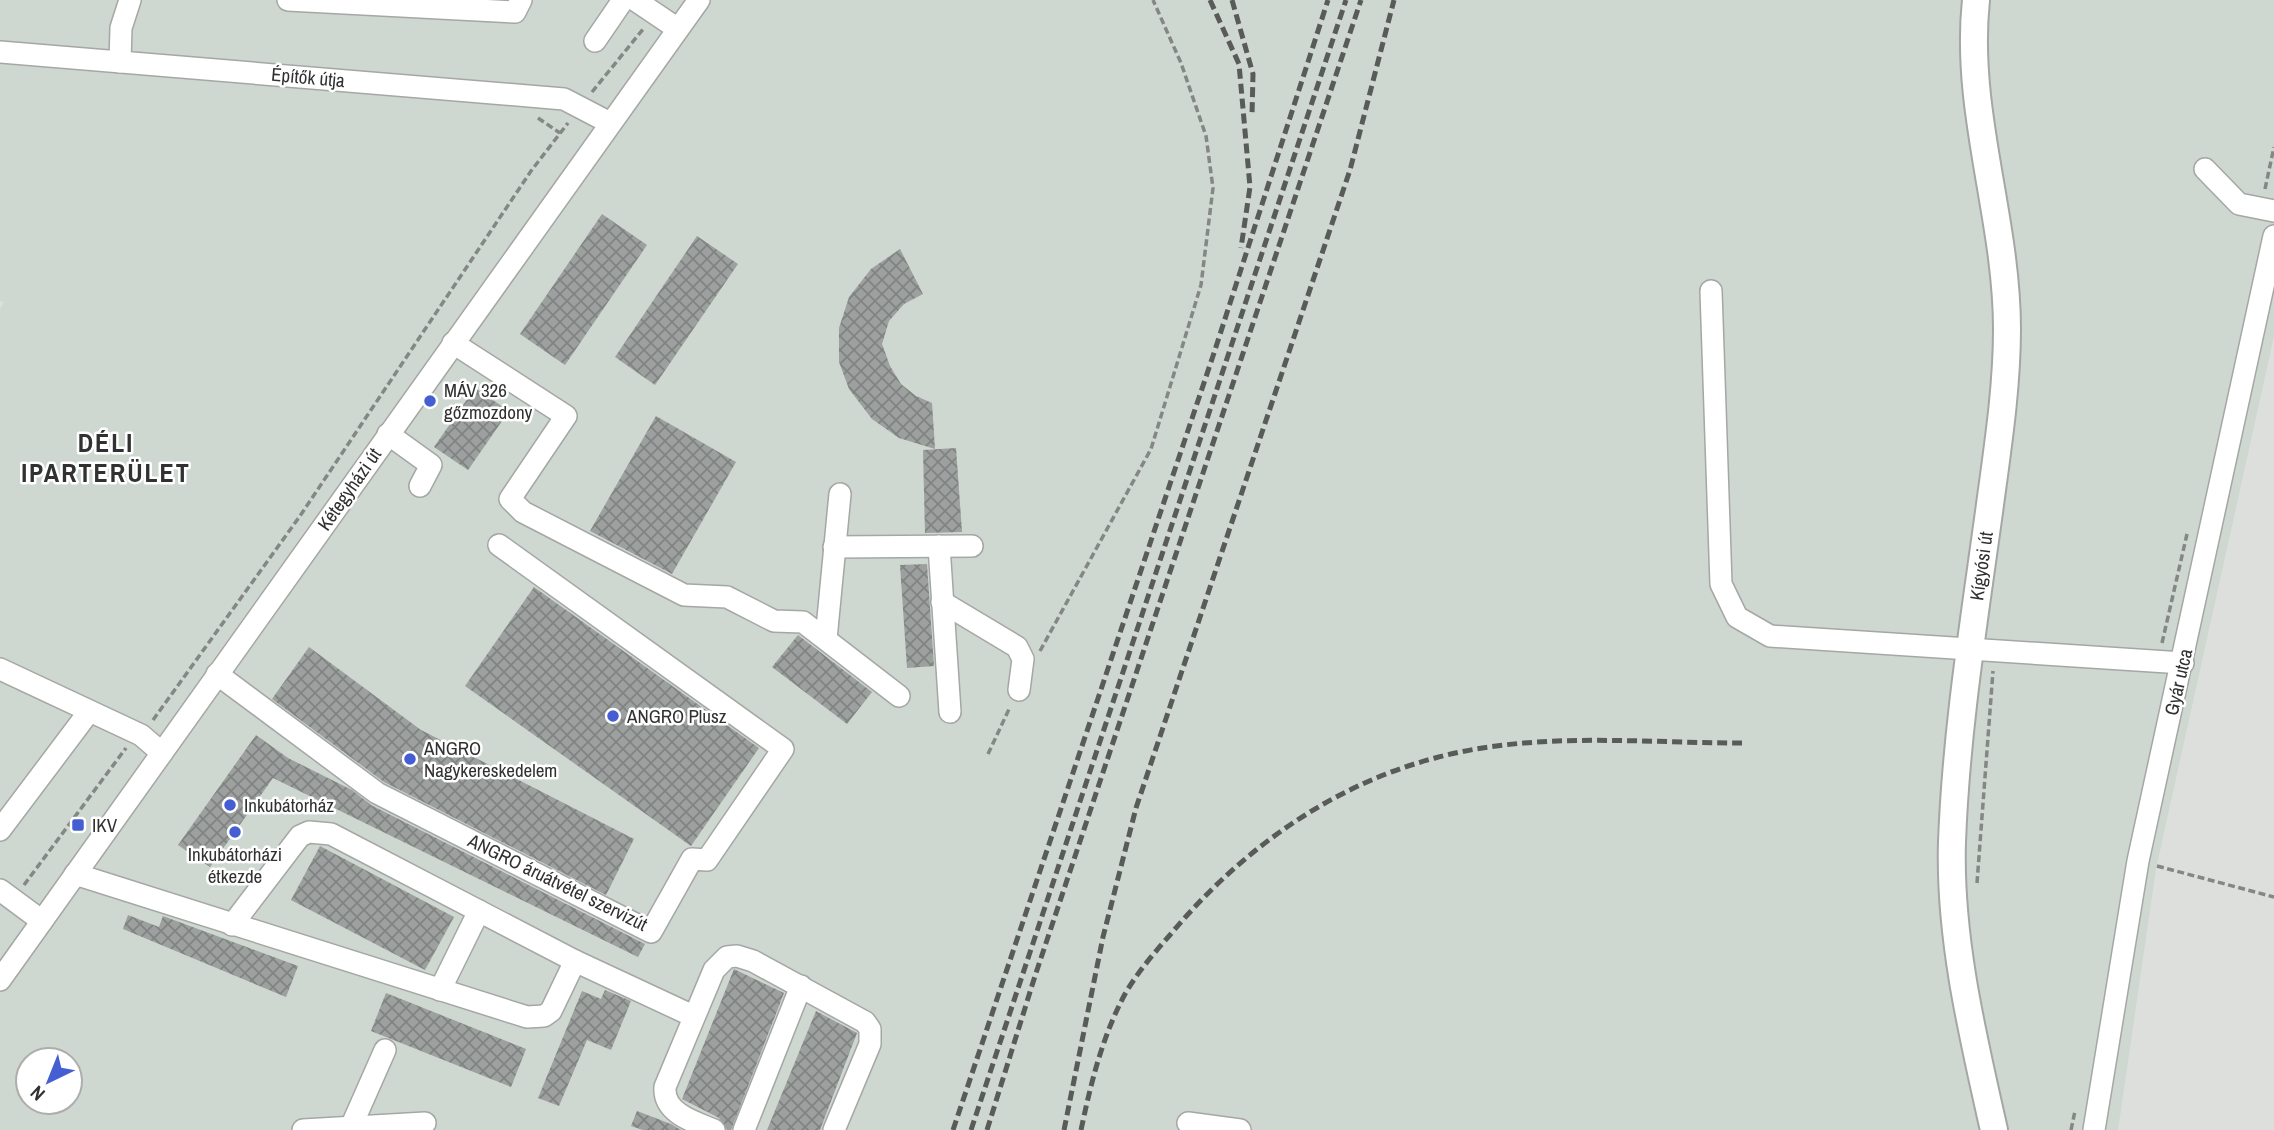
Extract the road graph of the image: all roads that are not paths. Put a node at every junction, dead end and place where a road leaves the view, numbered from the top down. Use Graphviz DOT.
graph roads {
  1 [pos="130,0"];
  2 [pos="288,0"];
  3 [pos="521,0"];
  4 [pos="623,0"];
  5 [pos="635,0"];
  6 [pos="699,0"];
  7 [pos="1976,0"];
  8 [pos="678,29"];
  9 [pos="595,41"];
  10 [pos="0,52"];
  11 [pos="120,62"];
  12 [pos="610,123"];
  13 [pos="2205,169"];
  14 [pos="2274,211"];
  15 [pos="2274,236"];
  16 [pos="1711,291"];
  17 [pos="453,344"];
  18 [pos="388,434"];
  19 [pos="420,486"];
  20 [pos="840,494"];
  21 [pos="499,545"];
  22 [pos="939,546"];
  23 [pos="972,546"];
  24 [pos="834,547"];
  25 [pos="942,602"];
  26 [pos="826,639"];
  27 [pos="1970,649"];
  28 [pos="2183,663"];
  29 [pos="0,669"];
  30 [pos="217,674"];
  31 [pos="1019,690"];
  32 [pos="899,696"];
  33 [pos="950,712"];
  34 [pos="88,713"];
  35 [pos="162,753"];
  36 [pos="0,830"];
  37 [pos="75,874"];
  38 [pos="7,894"];
  39 [pos="479,911"];
  40 [pos="42,921"];
  41 [pos="232,925"];
  42 [pos="575,961"];
  43 [pos="0,980"];
  44 [pos="801,986"];
  45 [pos="440,990"];
  46 [pos="693,1016"];
  47 [pos="385,1051"];
  48 [pos="425,1123"];
  49 [pos="1188,1123"];
  50 [pos="351,1127"];
  51 [pos="303,1130"];
  52 [pos="714,1130"];
  53 [pos="744,1130"];
  54 [pos="834,1130"];
  55 [pos="1240,1130"];
  56 [pos="1994,1130"];
  57 [pos="2094,1130"];
  1 -- 11 [label="street"];
  2 -- 3 [label="street"];
  4 -- 9 [label="street"];
  5 -- 8 [label="street"];
  6 -- 8 [label="street, Kétegyházi út"];
  7 -- 27 [label="main road, Kígyósi út"];
  8 -- 12 [label="street, Kétegyházi út"];
  10 -- 11 [label="street, Építők útja"];
  11 -- 12 [label="street, Építők útja"];
  12 -- 17 [label="street, Kétegyházi út"];
  13 -- 14 [label="street"];
  15 -- 28 [label="street, Gyár utca"];
  16 -- 27 [label="street"];
  17 -- 18 [label="street, Kétegyházi út"];
  17 -- 26 [label="street"];
  18 -- 19 [label="street"];
  18 -- 30 [label="street, Kétegyházi út"];
  20 -- 24 [label="street"];
  21 -- 30 [label="street, ANGRO áruátvétel szervizút"];
  22 -- 23 [label="street"];
  22 -- 24 [label="street"];
  22 -- 25 [label="street"];
  24 -- 26 [label="street"];
  25 -- 31 [label="street"];
  25 -- 33 [label="street"];
  26 -- 32 [label="street"];
  27 -- 28 [label="street"];
  27 -- 56 [label="main road, Kígyósi út"];
  28 -- 57 [label="street, Gyár utca"];
  29 -- 34 [label="street"];
  30 -- 35 [label="street, Kétegyházi út"];
  34 -- 35 [label="street"];
  34 -- 36 [label="street"];
  35 -- 37 [label="street, Kétegyházi út"];
  37 -- 40 [label="street, Kétegyházi út"];
  37 -- 41 [label="street"];
  38 -- 40 [label="street"];
  39 -- 41 [label="street"];
  39 -- 42 [label="street"];
  39 -- 45 [label="street"];
  40 -- 43 [label="street, Kétegyházi út"];
  41 -- 45 [label="street"];
  42 -- 45 [label="street"];
  42 -- 46 [label="street"];
  44 -- 46 [label="street"];
  44 -- 53 [label="street"];
  44 -- 54 [label="street"];
  46 -- 52 [label="street"];
  47 -- 50 [label="street"];
  48 -- 50 [label="street"];
  49 -- 55 [label="street"];
  50 -- 51 [label="street"];
}
